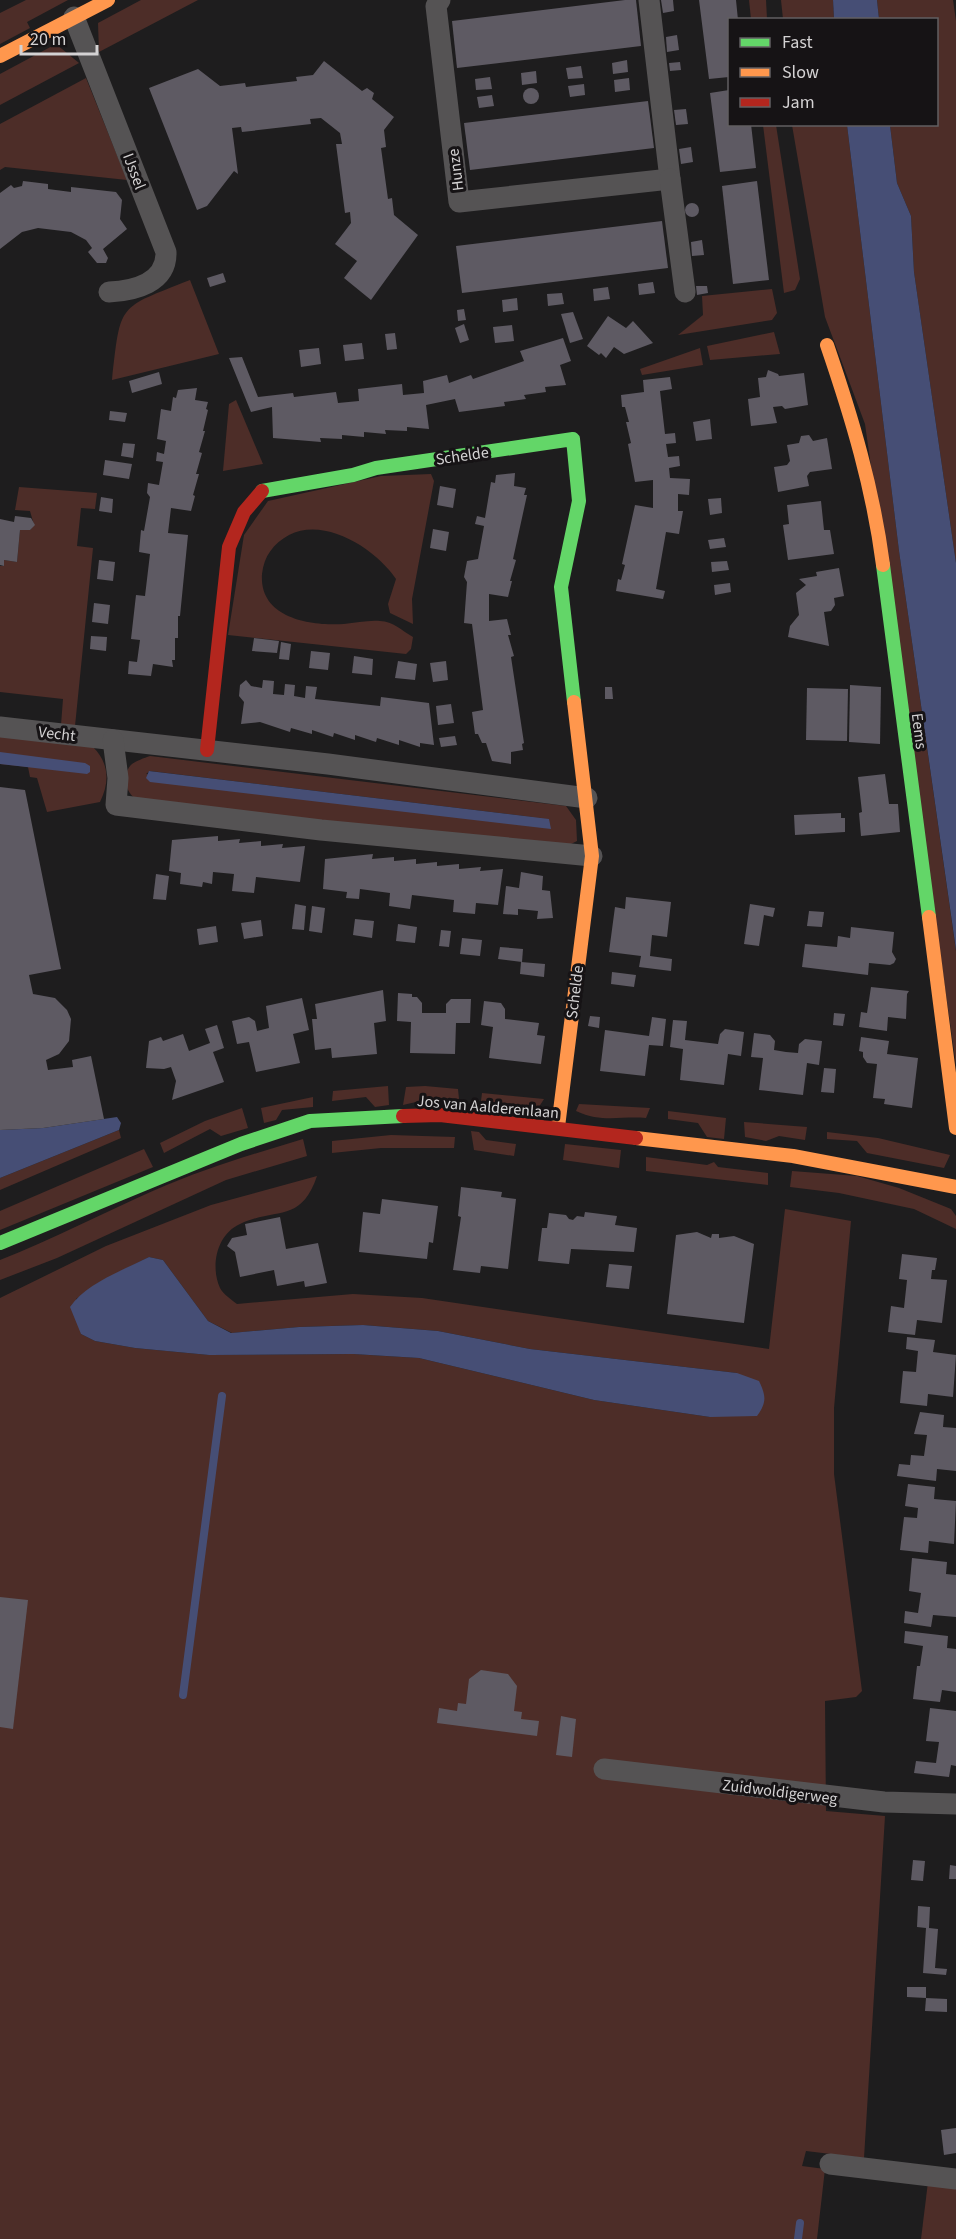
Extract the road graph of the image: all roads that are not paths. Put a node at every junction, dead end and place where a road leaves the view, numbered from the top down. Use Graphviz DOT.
graph roads {
  1 [pos="108,0"];
  2 [pos="440,0"];
  3 [pos="649,0"];
  4 [pos="74,17"];
  5 [pos="0,56"];
  6 [pos="670,179"];
  7 [pos="685,291"];
  8 [pos="109,292"];
  9 [pos="827,345"];
  10 [pos="0,727"];
  11 [pos="113,740"];
  12 [pos="207,750"];
  13 [pos="587,798"];
  14 [pos="592,856"];
  15 [pos="558,1128"];
  16 [pos="956,1128"];
  17 [pos="956,1187"];
  18 [pos="0,1244"];
  19 [pos="604,1769"];
  20 [pos="956,1804"];
  21 [pos="830,2164"];
  22 [pos="956,2179"];
  1 -- 4 [label="street"];
  2 -- 6 [label="street, Hunze"];
  3 -- 6 [label="street"];
  4 -- 5 [label="street"];
  4 -- 8 [label="street, IJssel"];
  6 -- 7 [label="street"];
  9 -- 16 [label="street, Eems"];
  10 -- 11 [label="street, Vecht"];
  11 -- 12 [label="street"];
  11 -- 14 [label="street"];
  12 -- 13 [label="street"];
  12 -- 13 [label="street, Schelde"];
  13 -- 14 [label="street, Schelde"];
  14 -- 15 [label="street, Schelde"];
  15 -- 17 [label="street, Jos van Aalderenlaan"];
  15 -- 18 [label="street, Jos van Aalderenlaan"];
  19 -- 20 [label="street, Zuidwoldigerweg"];
  21 -- 22 [label="street"];
}
